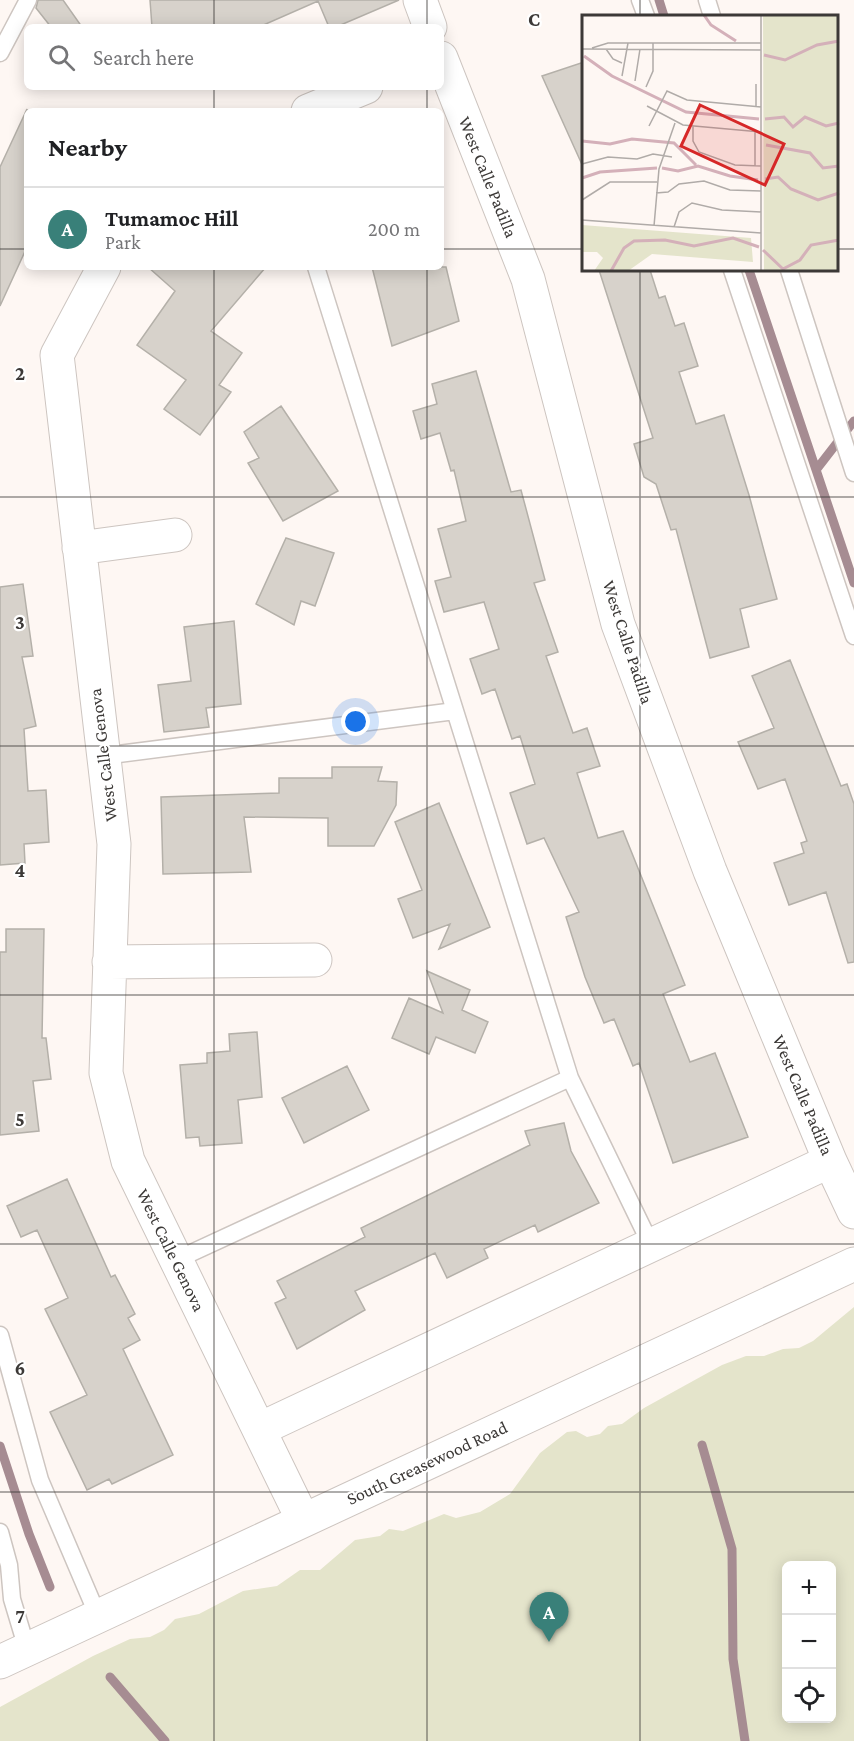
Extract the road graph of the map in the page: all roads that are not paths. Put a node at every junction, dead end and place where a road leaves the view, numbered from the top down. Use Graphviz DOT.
graph roads {
  1 [pos="28,0"];
  2 [pos="420,0"];
  3 [pos="640,0"];
  4 [pos="707,0"];
  5 [pos="646,15"];
  6 [pos="712,15"];
  7 [pos="429,24"];
  8 [pos="0,53"];
  9 [pos="444,66"];
  10 [pos="359,90"];
  11 [pos="315,108"];
  12 [pos="102,270"];
  13 [pos="317,270"];
  14 [pos="733,272"];
  15 [pos="790,272"];
  16 [pos="854,473"];
  17 [pos="175,535"];
  18 [pos="79,548"];
  19 [pos="854,636"];
  20 [pos="454,711"];
  21 [pos="103,756"];
  22 [pos="315,960"];
  23 [pos="109,962"];
  24 [pos="570,1078"];
  25 [pos="830,1161"];
  26 [pos="854,1212"];
  27 [pos="651,1245"];
  28 [pos="176,1260"];
  29 [pos="854,1264"];
  30 [pos="0,1335"];
  31 [pos="260,1429"];
  32 [pos="303,1520"];
  33 [pos="0,1532"];
  34 [pos="98,1616"];
  35 [pos="14,1655"];
  1 -- 8 [label="lane"];
  2 -- 7 [label="street"];
  3 -- 5 [label="lane"];
  4 -- 6 [label="lane"];
  9 -- 25 [label="street, West Calle Padilla"];
  10 -- 11 [label="street"];
  12 -- 18 [label="street, West Calle Genova"];
  13 -- 20 [label="lane"];
  14 -- 19 [label="lane"];
  15 -- 16 [label="lane"];
  17 -- 18 [label="street"];
  18 -- 21 [label="street, West Calle Genova"];
  20 -- 21 [label="lane"];
  20 -- 24 [label="lane"];
  21 -- 23 [label="street, West Calle Genova"];
  22 -- 23 [label="street"];
  23 -- 28 [label="street, West Calle Genova"];
  24 -- 27 [label="lane"];
  24 -- 28 [label="lane"];
  25 -- 26 [label="street, West Calle Padilla"];
  25 -- 27 [label="street"];
  27 -- 31 [label="street"];
  28 -- 31 [label="street, West Calle Genova"];
  29 -- 32 [label="street, South Greasewood Road"];
  30 -- 34 [label="lane"];
  31 -- 32 [label="street, West Calle Genova"];
  32 -- 34 [label="street, South Greasewood Road"];
  33 -- 35 [label="lane"];
  34 -- 35 [label="street, South Greasewood Road"];
}
